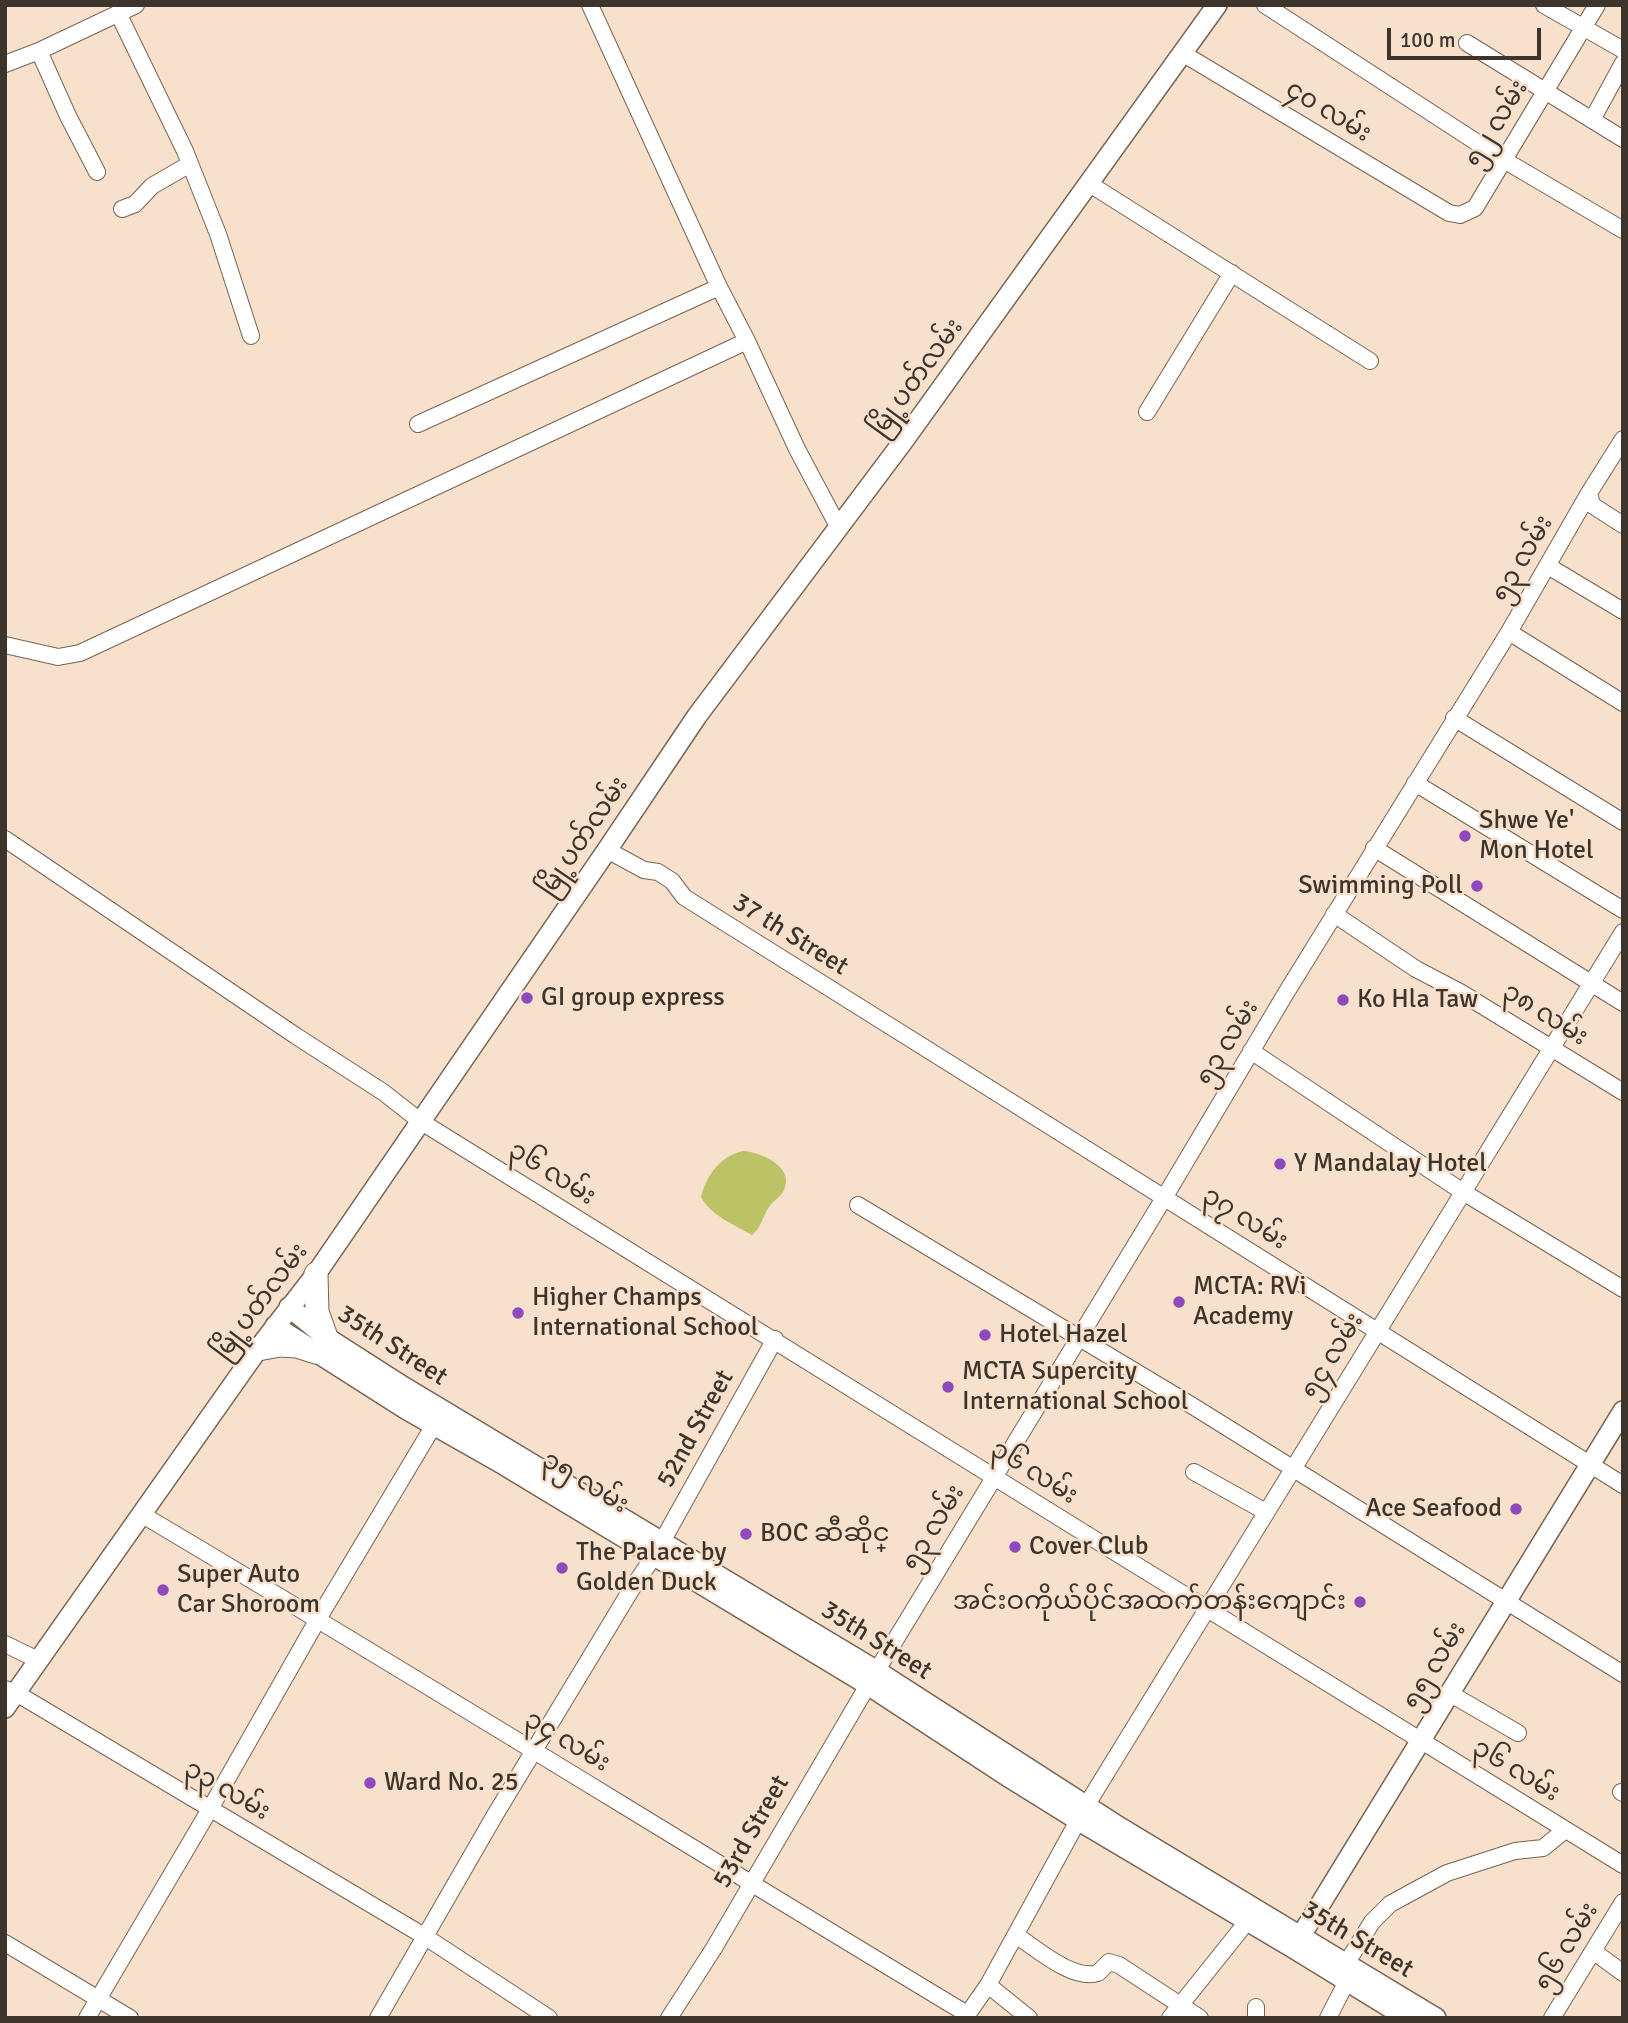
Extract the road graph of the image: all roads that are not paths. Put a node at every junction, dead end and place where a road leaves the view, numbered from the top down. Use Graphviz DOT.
graph roads {
  1 [pos="136,5"];
  2 [pos="590,5"];
  3 [pos="1217,5"];
  4 [pos="1265,5"];
  5 [pos="1544,5"];
  6 [pos="1597,5"];
  7 [pos="118,13"];
  8 [pos="1583,29"];
  9 [pos="1467,43"];
  10 [pos="39,51"];
  11 [pos="1623,51"];
  12 [pos="1182,53"];
  13 [pos="1623,63"];
  14 [pos="5,64"];
  15 [pos="1545,92"];
  16 [pos="1592,120"];
  17 [pos="1623,139"];
  18 [pos="1504,160"];
  19 [pos="190,164"];
  20 [pos="97,172"];
  21 [pos="1088,183"];
  22 [pos="122,209"];
  23 [pos="1449,213"];
  24 [pos="1623,230"];
  25 [pos="1232,273"];
  26 [pos="719,287"];
  27 [pos="251,336"];
  28 [pos="747,341"];
  29 [pos="1370,361"];
  30 [pos="1147,412"];
  31 [pos="418,424"];
  32 [pos="1623,439"];
  33 [pos="1589,493"];
  34 [pos="1623,525"];
  35 [pos="839,528"];
  36 [pos="1548,566"];
  37 [pos="1623,611"];
  38 [pos="1509,632"];
  39 [pos="5,645"];
  40 [pos="1623,704"];
  41 [pos="1454,719"];
  42 [pos="1415,783"];
  43 [pos="1623,822"];
  44 [pos="5,839"];
  45 [pos="1374,848"];
  46 [pos="607,850"];
  47 [pos="1623,910"];
  48 [pos="1334,915"];
  49 [pos="1623,932"];
  50 [pos="1590,983"];
  51 [pos="1623,1003"];
  52 [pos="1550,1048"];
  53 [pos="1251,1051"];
  54 [pos="949,1062"];
  55 [pos="1623,1092"];
  56 [pos="420,1121"];
  57 [pos="1463,1192"];
  58 [pos="1164,1198"];
  59 [pos="858,1205"];
  60 [pos="316,1273"];
  61 [pos="1623,1289"];
  62 [pos="289,1307"];
  63 [pos="275,1326"];
  64 [pos="1377,1332"];
  65 [pos="1078,1338"];
  66 [pos="775,1339"];
  67 [pos="321,1344"];
  68 [pos="258,1349"];
  69 [pos="399,1394"];
  70 [pos="1623,1411"];
  71 [pos="434,1425"];
  72 [pos="1589,1464"];
  73 [pos="1293,1469"];
  74 [pos="1194,1472"];
  75 [pos="994,1476"];
  76 [pos="1623,1485"];
  77 [pos="1266,1512"];
  78 [pos="141,1514"];
  79 [pos="657,1549"];
  80 [pos="1506,1601"];
  81 [pos="1207,1609"];
  82 [pos="318,1619"];
  83 [pos="5,1644"];
  84 [pos="38,1660"];
  85 [pos="1623,1674"];
  86 [pos="872,1678"];
  87 [pos="1449,1693"];
  88 [pos="9,1697"];
  89 [pos="1518,1733"];
  90 [pos="1420,1742"];
  91 [pos="535,1750"];
  92 [pos="210,1809"];
  93 [pos="1083,1814"];
  94 [pos="1565,1830"];
  95 [pos="1623,1865"];
  96 [pos="751,1882"];
  97 [pos="1623,1902"];
  98 [pos="1252,1915"];
  99 [pos="424,1936"];
  100 [pos="1017,1936"];
  101 [pos="1297,1942"];
  102 [pos="5,1943"];
  103 [pos="1593,1951"];
  104 [pos="1347,1973"];
  105 [pos="1623,1973"];
  106 [pos="988,1985"];
  107 [pos="99,1998"];
  108 [pos="1175,2012"];
  109 [pos="966,2016"];
  110 [pos="87,2018"];
  111 [pos="130,2018"];
  112 [pos="378,2018"];
  113 [pos="549,2018"];
  114 [pos="670,2018"];
  115 [pos="1029,2018"];
  116 [pos="1200,2018"];
  117 [pos="1328,2018"];
  118 [pos="1407,2018"];
  119 [pos="1436,2018"];
  120 [pos="1552,2018"];
  1 -- 7 [label="street"];
  2 -- 26 [label="street"];
  3 -- 12 [label="main road, မြို့ပတ်လမ်း"];
  4 -- 18 [label="street"];
  5 -- 8 [label="street"];
  6 -- 8 [label="street, ၅၂ လမ်း"];
  7 -- 10 [label="street"];
  7 -- 19 [label="street"];
  8 -- 11 [label="street"];
  8 -- 15 [label="street, ၅၂ လမ်း"];
  9 -- 15 [label="street"];
  10 -- 14 [label="street"];
  10 -- 20 [label="street"];
  12 -- 21 [label="main road, မြို့ပတ်လမ်း"];
  12 -- 23 [label="street, ၄၀ လမ်း"];
  13 -- 16 [label="street"];
  15 -- 16 [label="street"];
  15 -- 18 [label="street, ၅၂ လမ်း"];
  16 -- 17 [label="street"];
  18 -- 23 [label="street, ၅၂ လမ်း"];
  18 -- 24 [label="street"];
  19 -- 22 [label="street"];
  19 -- 27 [label="street"];
  21 -- 25 [label="street"];
  21 -- 35 [label="main road, မြို့ပတ်လမ်း"];
  25 -- 29 [label="street"];
  25 -- 30 [label="street"];
  26 -- 28 [label="street"];
  26 -- 31 [label="street"];
  28 -- 35 [label="street"];
  28 -- 39 [label="street"];
  32 -- 33 [label="street, ၅၃ လမ်း"];
  33 -- 34 [label="street"];
  33 -- 36 [label="street, ၅၃ လမ်း"];
  35 -- 46 [label="main road, မြို့ပတ်လမ်း"];
  36 -- 37 [label="street"];
  36 -- 38 [label="street, ၅၃ လမ်း"];
  38 -- 40 [label="street"];
  38 -- 41 [label="street, ၅၃ လမ်း"];
  41 -- 42 [label="street, ၅၃ လမ်း"];
  41 -- 43 [label="street"];
  42 -- 45 [label="street, ၅၃ လမ်း"];
  42 -- 47 [label="street"];
  44 -- 56 [label="street, ၃၆ လမ်း"];
  45 -- 48 [label="street, ၅၃ လမ်း"];
  45 -- 50 [label="street"];
  46 -- 54 [label="street, 37 th Street"];
  46 -- 56 [label="main road, မြို့ပတ်လမ်း"];
  48 -- 52 [label="street, ၃၈ လမ်း"];
  48 -- 53 [label="street, ၅၃ လမ်း"];
  49 -- 50 [label="street, ၅၄ လမ်း"];
  50 -- 51 [label="street"];
  50 -- 52 [label="street, ၅၄ လမ်း"];
  52 -- 55 [label="street, ၃၈ လမ်း"];
  52 -- 57 [label="street, ၅၄ လမ်း"];
  53 -- 57 [label="street"];
  53 -- 58 [label="street, ၅၃ လမ်း"];
  54 -- 58 [label="street, ၃၇ လမ်း"];
  56 -- 60 [label="main road, မြို့ပတ်လမ်း"];
  56 -- 66 [label="street, ၃၆ လမ်း"];
  57 -- 61 [label="street"];
  57 -- 64 [label="street, ၅၄ လမ်း"];
  58 -- 64 [label="street, ၃၇ လမ်း"];
  58 -- 65 [label="street, ၅၃ လမ်း"];
  59 -- 65 [label="street"];
  60 -- 62 [label="main road, မြို့ပတ်လမ်း"];
  60 -- 67 [label="highway"];
  62 -- 63 [label="main road, မြို့ပတ်လမ်း"];
  62 -- 67 [label="main road, 35th Street"];
  63 -- 67 [label="main road"];
  63 -- 68 [label="main road, မြို့ပတ်လမ်း"];
  64 -- 72 [label="street, ၃၇ လမ်း"];
  64 -- 73 [label="street, ၅၄ လမ်း"];
  65 -- 73 [label="street"];
  65 -- 75 [label="street, ၅၃ လမ်း"];
  66 -- 75 [label="street, ၃၆ လမ်း"];
  66 -- 79 [label="street, 52nd Street"];
  67 -- 68 [label="highway"];
  67 -- 69 [label="main road, 35th Street"];
  68 -- 78 [label="main road, မြို့ပတ်လမ်း"];
  69 -- 71 [label="main road, ၃၅ လမ်း"];
  69 -- 79 [label="main road, 35th Street"];
  70 -- 72 [label="main road, ၅၅ လမ်း"];
  71 -- 79 [label="main road, ၃၅ လမ်း"];
  71 -- 82 [label="street"];
  72 -- 76 [label="street, ၃၇ လမ်း"];
  72 -- 80 [label="main road, ၅၅ လမ်း"];
  73 -- 77 [label="street, ၅၄ လမ်း"];
  73 -- 80 [label="street"];
  74 -- 77 [label="street"];
  75 -- 81 [label="street, ၃၆ လမ်း"];
  75 -- 86 [label="street, ၅၃ လမ်း"];
  77 -- 81 [label="street, ၅၄ လမ်း"];
  78 -- 82 [label="street, ၃၄ လမ်း"];
  78 -- 84 [label="main road, မြို့ပတ်လမ်း"];
  79 -- 86 [label="main road, ၃၅ လမ်း"];
  79 -- 91 [label="street, 52nd Street"];
  80 -- 85 [label="street"];
  80 -- 87 [label="main road, ၅၅ လမ်း"];
  81 -- 90 [label="street, ၃၆ လမ်း"];
  81 -- 93 [label="street, ၅၄ လမ်း"];
  82 -- 91 [label="street, ၃၄ လမ်း"];
  82 -- 92 [label="street"];
  83 -- 84 [label="street"];
  84 -- 88 [label="main road, မြို့ပတ်လမ်း"];
  86 -- 93 [label="main road, 35th Street"];
  86 -- 96 [label="street, 53rd Street"];
  87 -- 89 [label="street"];
  87 -- 90 [label="main road, ၅၅ လမ်း"];
  88 -- 92 [label="street, ၃၃ လမ်း"];
  90 -- 94 [label="street, ၃၆ လမ်း"];
  90 -- 101 [label="main road, ၅၅ လမ်း"];
  91 -- 96 [label="street, ၃၄ လမ်း"];
  91 -- 99 [label="street, 52nd Street"];
  92 -- 99 [label="street, ၃၃ လမ်း"];
  92 -- 107 [label="street"];
  93 -- 98 [label="main road, 35th Street"];
  93 -- 100 [label="street, ၅၄ လမ်း"];
  94 -- 95 [label="street, ၃၆ လမ်း"];
  94 -- 104 [label="street"];
  96 -- 109 [label="street, ၃၄ လမ်း"];
  96 -- 114 [label="street, 53rd Street"];
  97 -- 103 [label="street, ၅၆ လမ်း"];
  98 -- 101 [label="main road, 35th Street"];
  98 -- 108 [label="street"];
  99 -- 112 [label="street, 52nd Street"];
  99 -- 113 [label="street, ၃၃ လမ်း"];
  100 -- 106 [label="street, ၅၄ လမ်း"];
  100 -- 108 [label="street"];
  101 -- 104 [label="main road, 35th Street"];
  102 -- 107 [label="street"];
  103 -- 105 [label="street"];
  103 -- 120 [label="street, ၅၆ လမ်း"];
  104 -- 117 [label="street"];
  104 -- 118 [label="main road, 35th Street"];
  104 -- 119 [label="main road, 35th Street"];
  106 -- 109 [label="street, ၅၄ လမ်း"];
  106 -- 115 [label="street"];
  107 -- 110 [label="street"];
  107 -- 111 [label="street"];
  108 -- 116 [label="street"];
}
